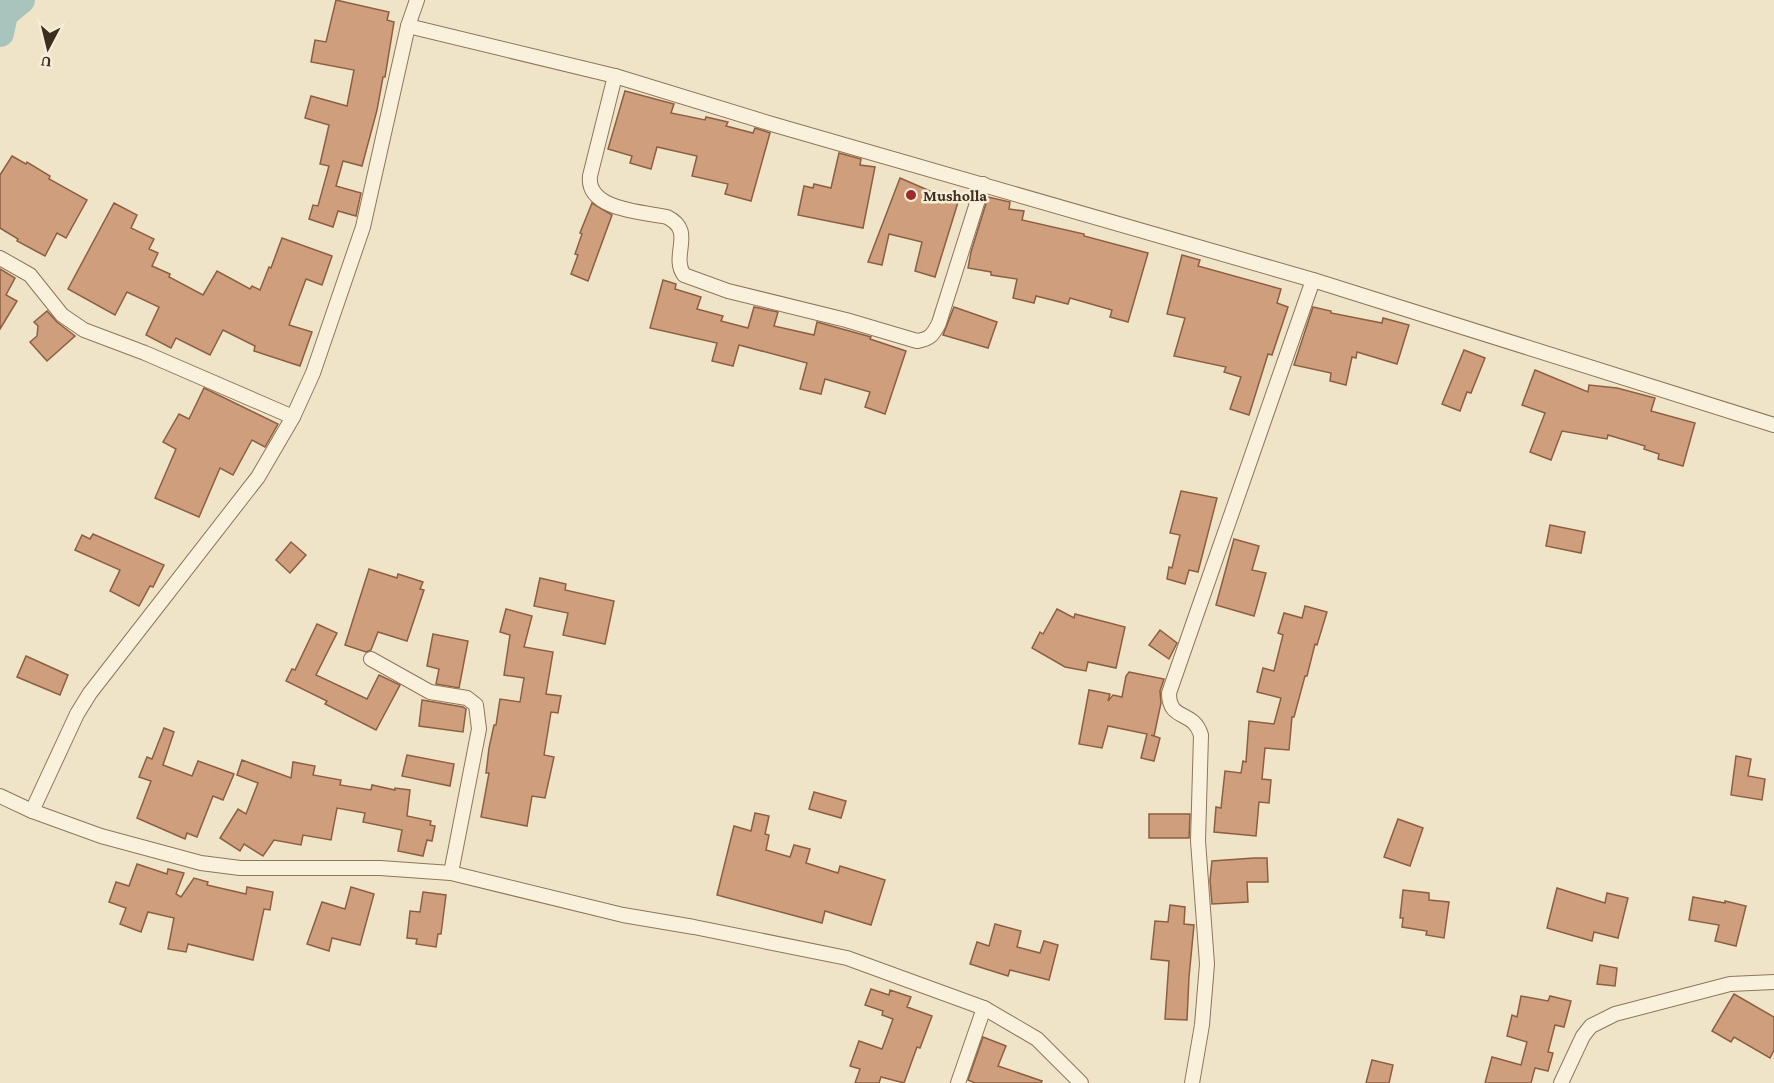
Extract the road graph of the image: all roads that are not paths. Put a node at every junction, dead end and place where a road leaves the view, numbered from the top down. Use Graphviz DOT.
graph roads {
  1 [pos="417,0"];
  2 [pos="408,26"];
  3 [pos="615,76"];
  4 [pos="983,184"];
  5 [pos="0,258"];
  6 [pos="1313,280"];
  7 [pos="293,417"];
  8 [pos="1774,425"];
  9 [pos="371,659"];
  10 [pos="0,796"];
  11 [pos="32,811"];
  12 [pos="451,873"];
  13 [pos="1774,982"];
  14 [pos="984,1008"];
  15 [pos="958,1083"];
  16 [pos="1081,1083"];
  17 [pos="1192,1083"];
  18 [pos="1561,1083"];
  1 -- 2 [label="street"];
  2 -- 3 [label="street"];
  2 -- 7 [label="street"];
  3 -- 4 [label="street"];
  3 -- 4 [label="street"];
  4 -- 6 [label="street"];
  5 -- 7 [label="street"];
  6 -- 8 [label="street"];
  6 -- 17 [label="street"];
  7 -- 11 [label="street"];
  9 -- 12 [label="street"];
  10 -- 11 [label="street"];
  11 -- 12 [label="street"];
  12 -- 14 [label="street"];
  13 -- 18 [label="street"];
  14 -- 15 [label="street"];
  14 -- 16 [label="street"];
}
